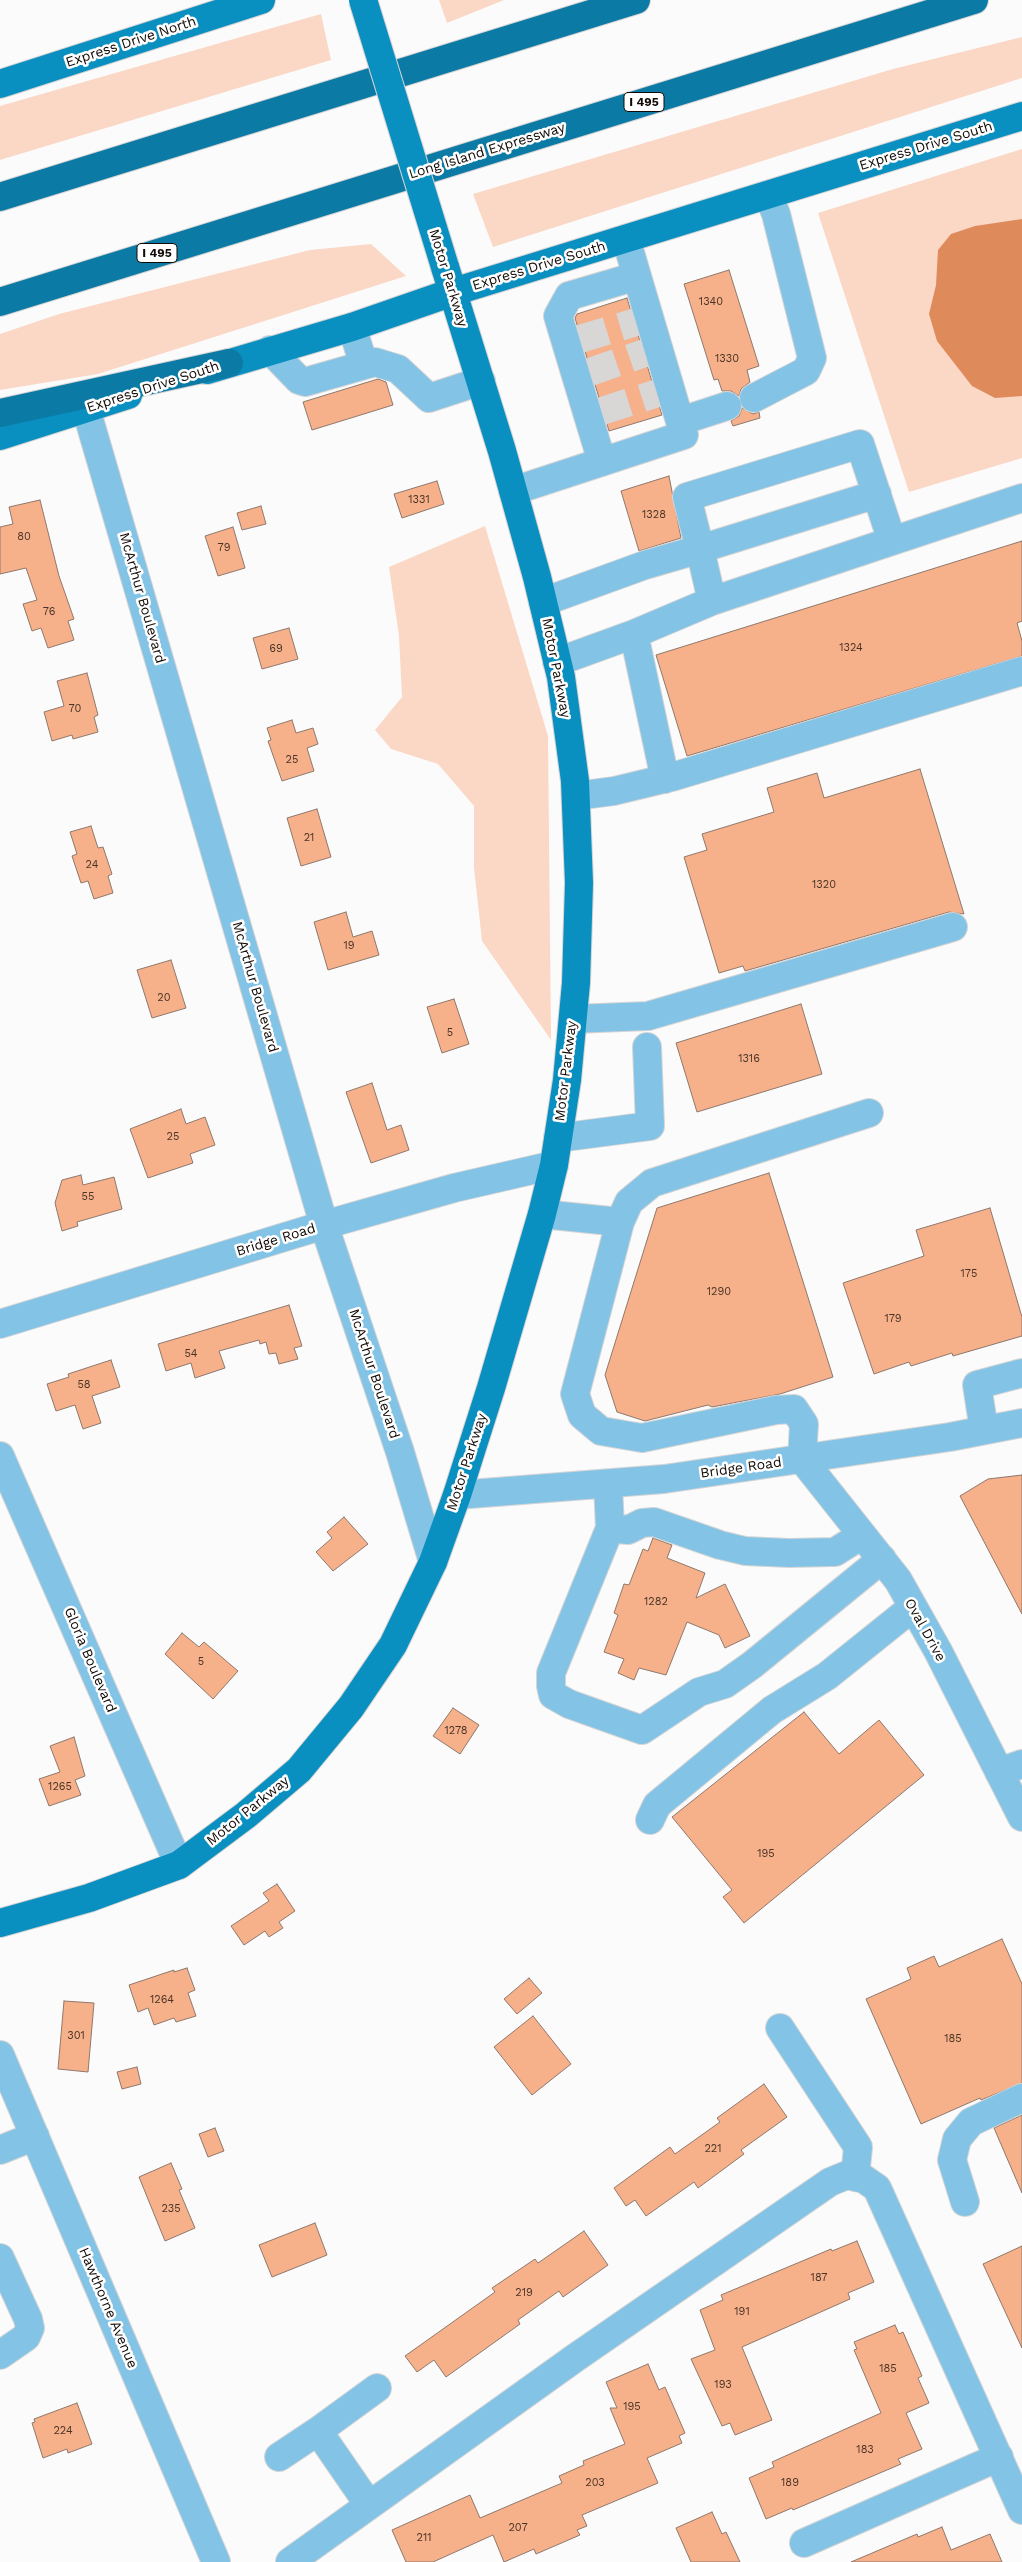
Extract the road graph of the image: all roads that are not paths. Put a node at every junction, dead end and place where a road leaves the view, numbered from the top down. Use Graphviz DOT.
graph roads {
  1 [pos="261,0"];
  2 [pos="364,0"];
  3 [pos="636,0"];
  4 [pos="974,0"];
  5 [pos="0,84"];
  6 [pos="1022,116"];
  7 [pos="768,194"];
  8 [pos="0,197"];
  9 [pos="626,239"];
  10 [pos="637,276"];
  11 [pos="449,280"];
  12 [pos="0,302"];
  13 [pos="352,326"];
  14 [pos="270,350"];
  15 [pos="229,363"];
  16 [pos="364,365"];
  17 [pos="481,382"];
  18 [pos="754,398"];
  19 [pos="727,406"];
  20 [pos="86,409"];
  21 [pos="0,413"];
  22 [pos="681,421"];
  23 [pos="0,436"];
  24 [pos="602,462"];
  25 [pos="513,491"];
  26 [pos="877,494"];
  27 [pos="1022,498"];
  28 [pos="892,541"];
  29 [pos="700,549"];
  30 [pos="712,601"];
  31 [pos="543,602"];
  32 [pos="634,634"];
  33 [pos="557,662"];
  34 [pos="1022,671"];
  35 [pos="664,779"];
  36 [pos="576,796"];
  37 [pos="953,927"];
  38 [pos="573,1019"];
  39 [pos="647,1048"];
  40 [pos="869,1113"];
  41 [pos="558,1138"];
  42 [pos="554,1165"];
  43 [pos="542,1214"];
  44 [pos="620,1222"];
  45 [pos="324,1225"];
  46 [pos="0,1324"];
  47 [pos="1022,1372"];
  48 [pos="1022,1423"];
  49 [pos="984,1430"];
  50 [pos="0,1456"];
  51 [pos="802,1459"];
  52 [pos="608,1484"];
  53 [pos="457,1495"];
  54 [pos="610,1528"];
  55 [pos="862,1535"];
  56 [pos="882,1560"];
  57 [pos="433,1562"];
  58 [pos="913,1607"];
  59 [pos="1011,1768"];
  60 [pos="1022,1817"];
  61 [pos="650,1820"];
  62 [pos="179,1865"];
  63 [pos="0,1923"];
  64 [pos="780,2028"];
  65 [pos="0,2055"];
  66 [pos="1022,2098"];
  67 [pos="34,2136"];
  68 [pos="0,2150"];
  69 [pos="855,2177"];
  70 [pos="965,2202"];
  71 [pos="2,2267"];
  72 [pos="0,2355"];
  73 [pos="377,2388"];
  74 [pos="318,2431"];
  75 [pos="279,2457"];
  76 [pos="999,2458"];
  77 [pos="369,2505"];
  78 [pos="1022,2510"];
  79 [pos="804,2543"];
  80 [pos="216,2562"];
  81 [pos="290,2562"];
  1 -- 5 [label="main road, Express Drive North"];
  2 -- 11 [label="main road, Motor Parkway, bridge"];
  3 -- 8 [label="highway"];
  4 -- 12 [label="highway, Long Island Expressway / I 495"];
  6 -- 7 [label="main road, Express Drive South"];
  7 -- 9 [label="main road, Express Drive South"];
  7 -- 18 [label="street"];
  9 -- 10 [label="street"];
  9 -- 11 [label="main road, Express Drive South"];
  10 -- 22 [label="street"];
  10 -- 24 [label="street"];
  11 -- 13 [label="main road, Express Drive South"];
  11 -- 17 [label="main road, Motor Parkway"];
  13 -- 14 [label="main road, Express Drive South"];
  13 -- 16 [label="street"];
  14 -- 15 [label="main road, Express Drive South"];
  14 -- 16 [label="street"];
  15 -- 20 [label="main road, Express Drive South"];
  15 -- 21 [label="highway"];
  16 -- 17 [label="street"];
  17 -- 25 [label="main road, Motor Parkway"];
  19 -- 22 [label="street"];
  20 -- 23 [label="main road, Express Drive South"];
  20 -- 45 [label="street, McArthur Boulevard"];
  22 -- 24 [label="street"];
  24 -- 25 [label="street"];
  25 -- 31 [label="main road, Motor Parkway"];
  26 -- 28 [label="street"];
  26 -- 29 [label="street"];
  26 -- 29 [label="street"];
  27 -- 28 [label="street"];
  28 -- 30 [label="street"];
  29 -- 30 [label="street"];
  29 -- 31 [label="street"];
  30 -- 32 [label="street"];
  31 -- 33 [label="main road, Motor Parkway"];
  32 -- 33 [label="street"];
  32 -- 35 [label="street"];
  33 -- 36 [label="main road, Motor Parkway"];
  34 -- 35 [label="street"];
  35 -- 36 [label="street"];
  36 -- 38 [label="main road, Motor Parkway"];
  37 -- 38 [label="street"];
  38 -- 41 [label="main road, Motor Parkway"];
  39 -- 41 [label="street"];
  40 -- 44 [label="street"];
  41 -- 42 [label="main road, Motor Parkway"];
  42 -- 43 [label="main road, Motor Parkway"];
  42 -- 45 [label="street, Bridge Road"];
  43 -- 44 [label="street"];
  43 -- 53 [label="main road, Motor Parkway"];
  44 -- 51 [label="street"];
  45 -- 46 [label="street, Bridge Road"];
  45 -- 57 [label="street, McArthur Boulevard"];
  47 -- 49 [label="street"];
  48 -- 49 [label="street, Bridge Road"];
  49 -- 51 [label="street, Bridge Road"];
  50 -- 62 [label="street, Gloria Boulevard"];
  51 -- 52 [label="street, Bridge Road"];
  51 -- 55 [label="street, Oval Drive"];
  52 -- 53 [label="street, Bridge Road"];
  52 -- 54 [label="street"];
  53 -- 57 [label="main road, Motor Parkway"];
  54 -- 55 [label="street"];
  54 -- 56 [label="street"];
  55 -- 56 [label="street, Oval Drive"];
  56 -- 58 [label="street, Oval Drive"];
  57 -- 62 [label="main road, Motor Parkway"];
  58 -- 59 [label="street, Oval Drive"];
  58 -- 61 [label="street"];
  59 -- 60 [label="street, Oval Drive"];
  62 -- 63 [label="main road, Motor Parkway"];
  64 -- 69 [label="street"];
  65 -- 67 [label="street, Hawthorne Avenue"];
  66 -- 70 [label="street"];
  67 -- 68 [label="street"];
  67 -- 80 [label="street, Hawthorne Avenue"];
  69 -- 76 [label="street"];
  69 -- 77 [label="street"];
  71 -- 72 [label="street"];
  73 -- 74 [label="street"];
  74 -- 75 [label="street"];
  74 -- 77 [label="street"];
  76 -- 78 [label="street"];
  76 -- 79 [label="street"];
  77 -- 81 [label="street"];
}
